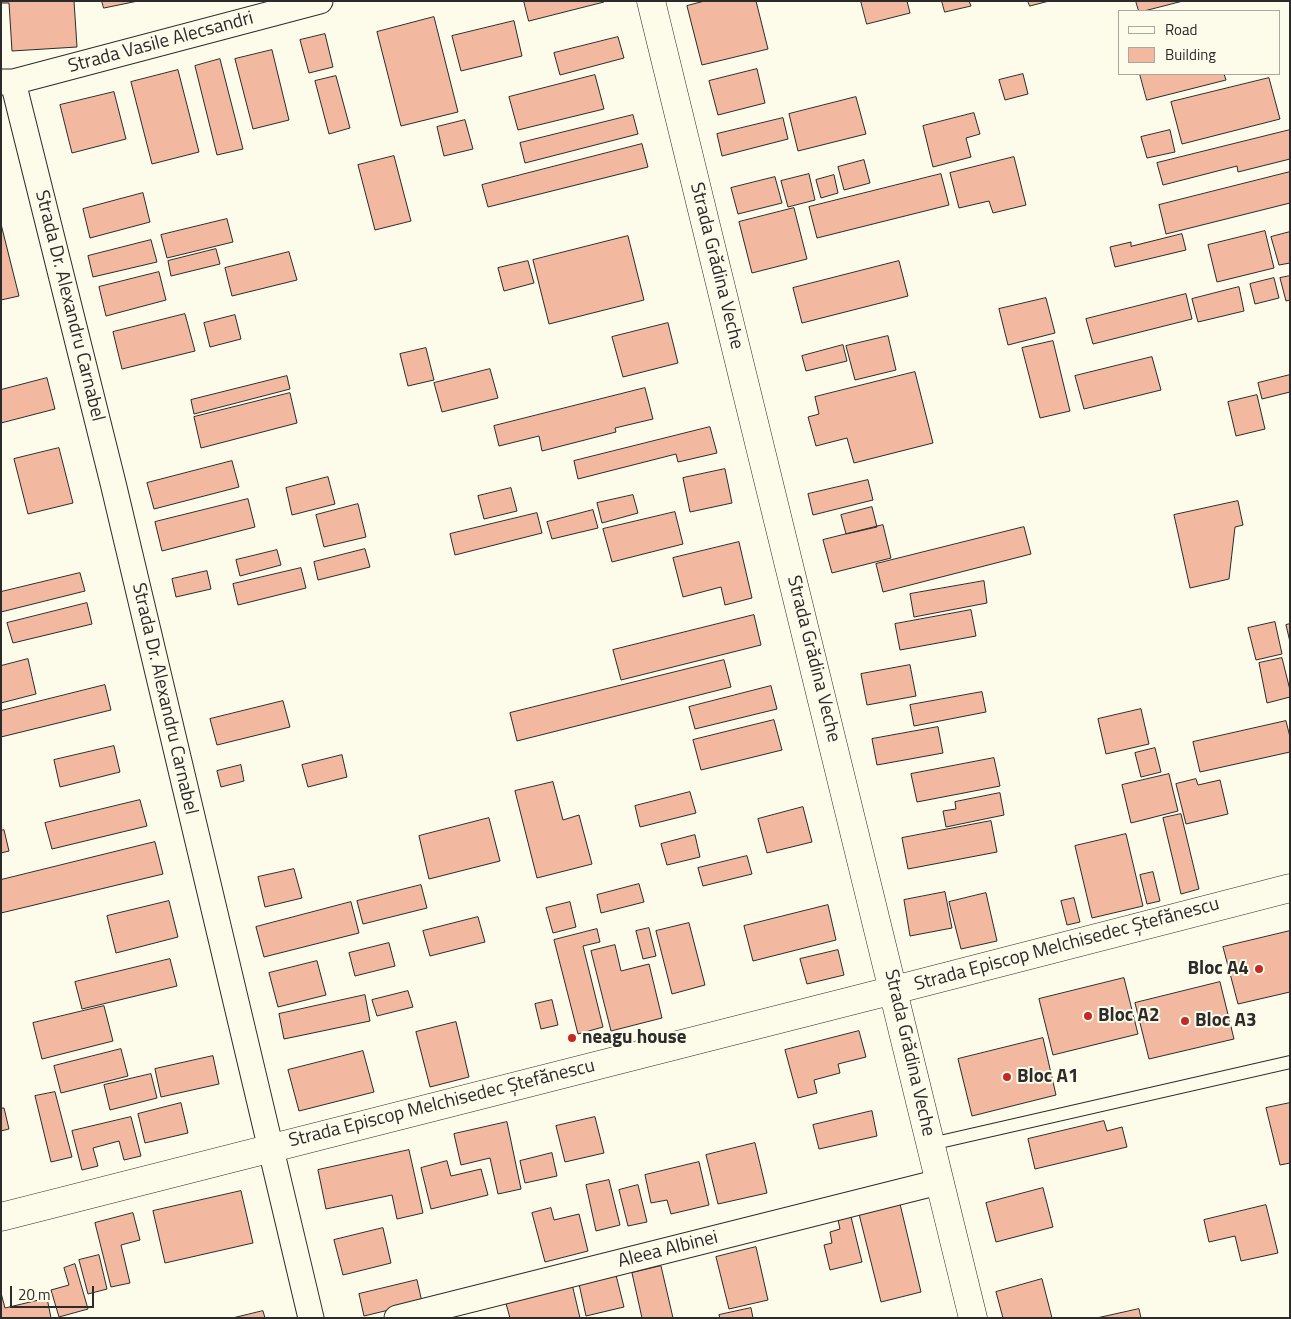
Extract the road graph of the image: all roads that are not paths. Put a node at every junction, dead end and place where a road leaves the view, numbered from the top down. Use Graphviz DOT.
graph roads {
  1 [pos="320,1"];
  2 [pos="651,1"];
  3 [pos="7,82"];
  4 [pos="1290,888"];
  5 [pos="894,990"];
  6 [pos="1290,1062"];
  7 [pos="931,1144"];
  8 [pos="271,1148"];
  9 [pos="939,1182"];
  10 [pos="1,1216"];
  11 [pos="312,1318"];
  12 [pos="397,1318"];
  13 [pos="973,1318"];
  1 -- 3 [label="street, Strada Vasile Alecsandri"];
  2 -- 5 [label="street, Strada Grădina Veche"];
  3 -- 8 [label="street, Strada Dr. Alexandru Carnabel"];
  4 -- 5 [label="street, Strada Episcop Melchisedec Ștefănescu"];
  5 -- 7 [label="street, Strada Grădina Veche"];
  5 -- 8 [label="street, Strada Episcop Melchisedec Ștefănescu"];
  6 -- 7 [label="lane"];
  7 -- 9 [label="street, Strada Grădina Veche"];
  8 -- 10 [label="street, Strada Episcop Melchisedec Ștefănescu"];
  8 -- 11 [label="street, Strada Dr. Alexandru Carnabel"];
  9 -- 12 [label="street, Aleea Albinei"];
  9 -- 13 [label="street, Strada Grădina Veche"];
}
